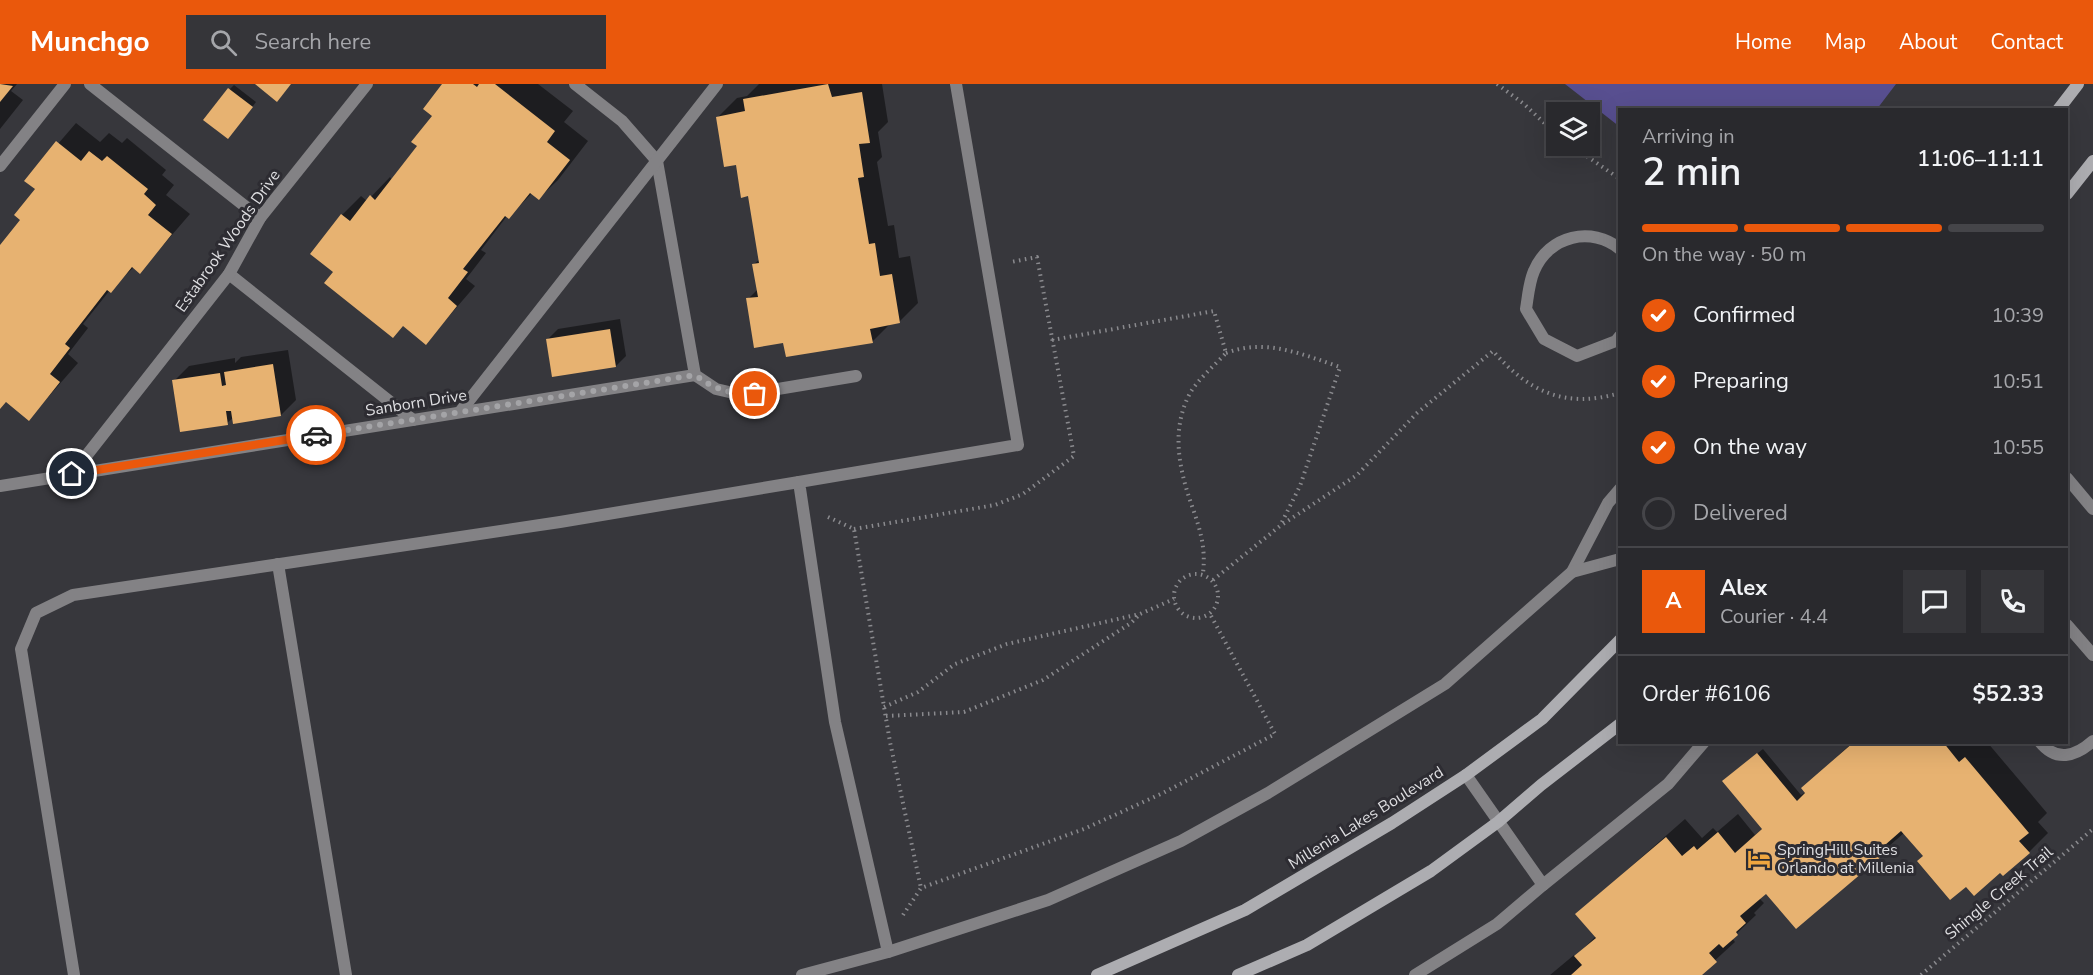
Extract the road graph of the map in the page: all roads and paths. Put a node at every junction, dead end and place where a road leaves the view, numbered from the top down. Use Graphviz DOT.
graph roads {
  1 [pos="65,84"];
  2 [pos="90,84"];
  3 [pos="367,84"];
  4 [pos="575,84"];
  5 [pos="717,84"];
  6 [pos="956,84"];
  7 [pos="1497,84"];
  8 [pos="2078,84"];
  9 [pos="2060,108"];
  10 [pos="1546,125"];
  11 [pos="1587,156"];
  12 [pos="657,160"];
  13 [pos="2093,161"];
  14 [pos="0,166"];
  15 [pos="1618,177"];
  16 [pos="2068,193"];
  17 [pos="260,218"];
  18 [pos="1618,247"];
  19 [pos="229,274"];
  20 [pos="1618,338"];
  21 [pos="1052,340"];
  22 [pos="1226,353"];
  23 [pos="695,375"];
  24 [pos="855,376"];
  25 [pos="1618,394"];
  26 [pos="460,412"];
  27 [pos="413,420"];
  28 [pos="72,474"];
  29 [pos="2068,479"];
  30 [pos="799,482"];
  31 [pos="0,486"];
  32 [pos="1618,491"];
  33 [pos="803,507"];
  34 [pos="2093,509"];
  35 [pos="1280,526"];
  36 [pos="1618,560"];
  37 [pos="278,564"];
  38 [pos="1572,572"];
  39 [pos="1203,573"];
  40 [pos="1213,580"];
  41 [pos="1174,599"];
  42 [pos="1209,612"];
  43 [pos="1140,614"];
  44 [pos="2068,626"];
  45 [pos="1618,642"];
  46 [pos="2093,655"];
  47 [pos="884,707"];
  48 [pos="886,716"];
  49 [pos="1618,726"];
  50 [pos="2093,741"];
  51 [pos="1702,744"];
  52 [pos="2042,744"];
  53 [pos="1466,775"];
  54 [pos="1498,822"];
  55 [pos="2093,829"];
  56 [pos="1543,885"];
  57 [pos="921,888"];
  58 [pos="886,946"];
  59 [pos="74,975"];
  60 [pos="346,975"];
  61 [pos="802,975"];
  62 [pos="1097,975"];
  63 [pos="1238,975"];
  64 [pos="1415,975"];
  65 [pos="1921,975"];
  1 -- 14 [label="lane"];
  2 -- 17 [label="lane"];
  3 -- 17 [label="lane, Estabrook Woods Drive"];
  4 -- 12 [label="lane"];
  5 -- 12 [label="lane"];
  6 -- 30 [label="lane"];
  7 -- 10 [label="path"];
  8 -- 9 [label="street"];
  11 -- 15 [label="path"];
  12 -- 23 [label="lane"];
  12 -- 26 [label="lane"];
  13 -- 16 [label="street"];
  17 -- 19 [label="lane, Estabrook Woods Drive"];
  18 -- 20 [label="lane"];
  19 -- 27 [label="lane"];
  19 -- 28 [label="lane, Estabrook Woods Drive"];
  21 -- 22 [label="path"];
  22 -- 35 [label="path"];
  22 -- 39 [label="path"];
  23 -- 24 [label="lane"];
  23 -- 26 [label="lane, Sanborn Drive"];
  25 -- 35 [label="path"];
  26 -- 27 [label="lane, Sanborn Drive"];
  27 -- 28 [label="lane, Sanborn Drive"];
  28 -- 31 [label="lane, Sanborn Drive"];
  29 -- 34 [label="lane"];
  30 -- 33 [label="lane"];
  30 -- 37 [label="lane"];
  32 -- 38 [label="lane"];
  33 -- 47 [label="path"];
  33 -- 58 [label="lane"];
  35 -- 40 [label="path"];
  36 -- 38 [label="lane"];
  37 -- 59 [label="lane"];
  37 -- 60 [label="lane"];
  38 -- 58 [label="lane"];
  39 -- 40 [label="path"];
  39 -- 41 [label="path"];
  40 -- 42 [label="path"];
  41 -- 42 [label="path"];
  41 -- 43 [label="path"];
  42 -- 57 [label="path"];
  43 -- 47 [label="path"];
  43 -- 48 [label="path"];
  44 -- 46 [label="lane"];
  45 -- 53 [label="street, Millenia Lakes Boulevard"];
  47 -- 48 [label="path"];
  48 -- 57 [label="path"];
  49 -- 54 [label="street"];
  50 -- 52 [label="lane"];
  51 -- 56 [label="lane"];
  53 -- 54 [label="lane"];
  53 -- 62 [label="street, Millenia Lakes Boulevard"];
  54 -- 56 [label="lane"];
  54 -- 63 [label="street"];
  55 -- 65 [label="path, Shingle Creek Trail"];
  56 -- 64 [label="lane"];
  57 -- 58 [label="path"];
  58 -- 61 [label="lane"];
}
